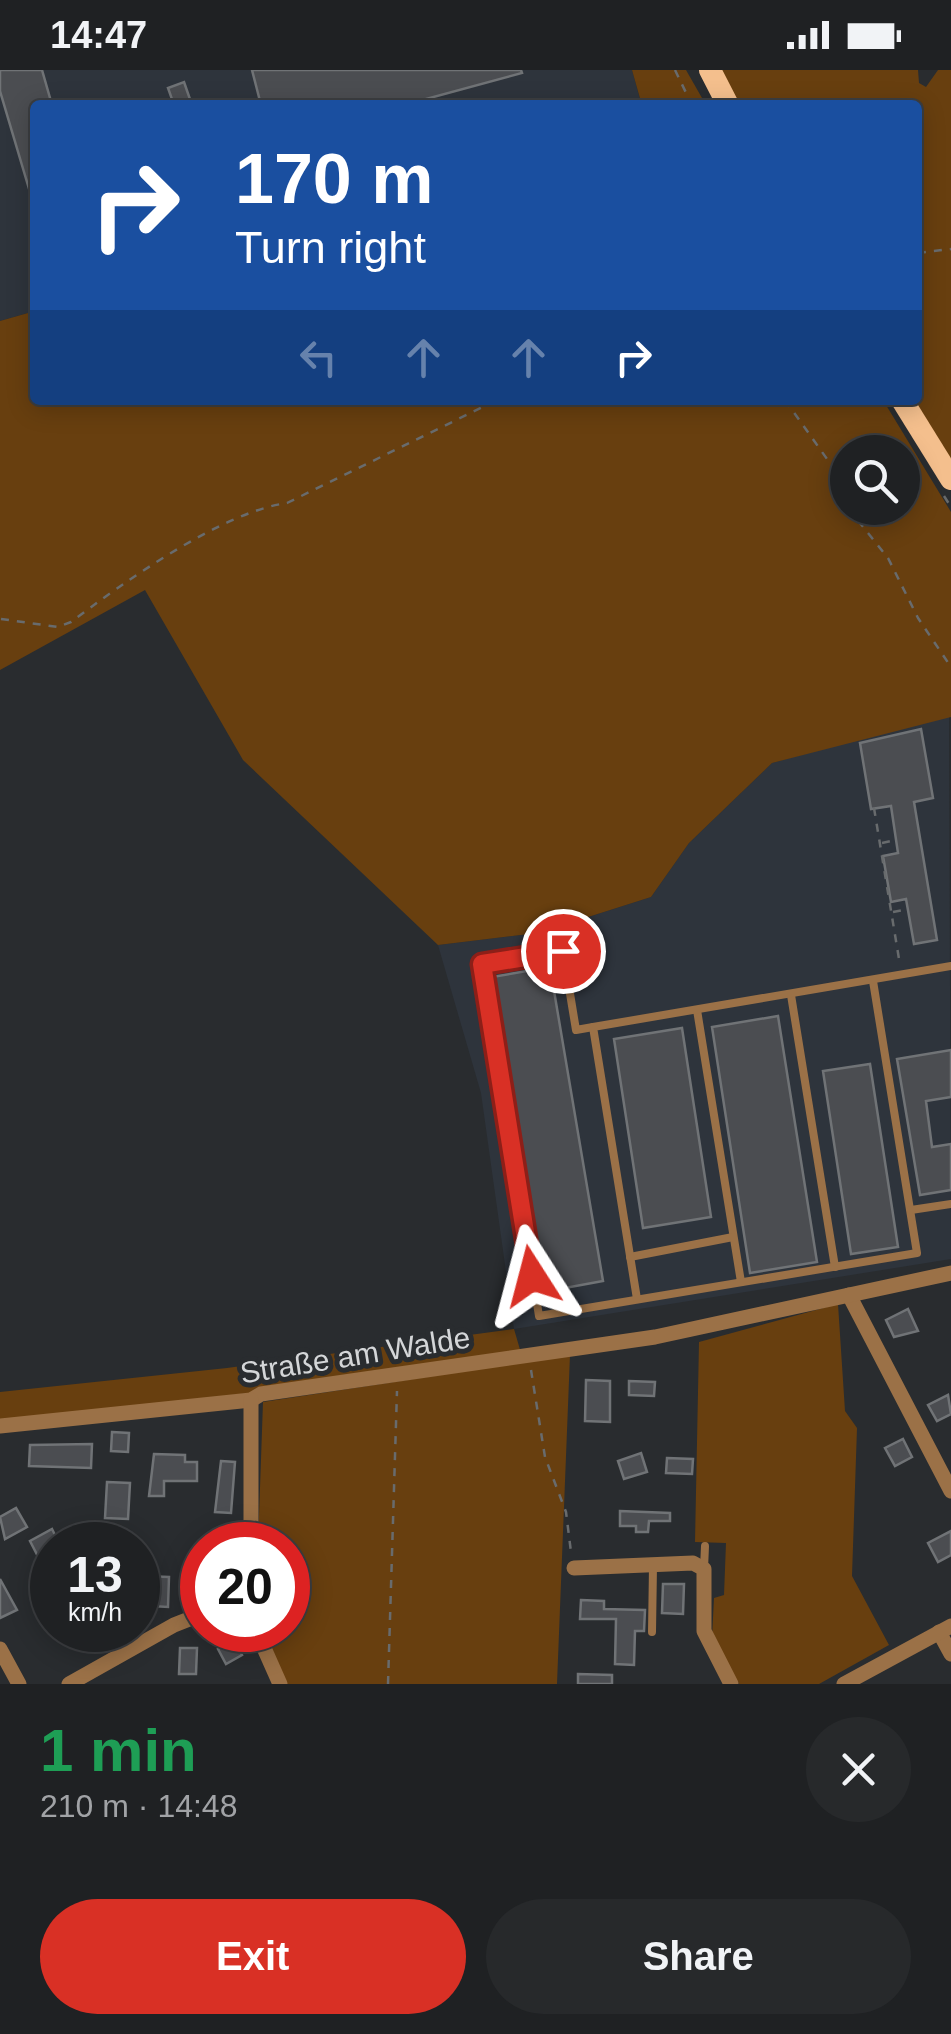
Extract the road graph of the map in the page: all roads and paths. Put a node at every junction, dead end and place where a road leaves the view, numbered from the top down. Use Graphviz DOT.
graph roads {
  1 [pos="675,70"];
  2 [pos="710,70"];
  3 [pos="690,100"];
  4 [pos="725,100"];
  5 [pos="951,250"];
  6 [pos="922,253"];
  7 [pos="487,405"];
  8 [pos="789,405"];
  9 [pos="905,405"];
  10 [pos="830,463"];
  11 [pos="951,480"];
  12 [pos="863,525"];
  13 [pos="1,619"];
  14 [pos="951,667"];
  15 [pos="874,808"];
  16 [pos="896,840"];
  17 [pos="880,843"];
  18 [pos="908,909"];
  19 [pos="891,912"];
  20 [pos="951,966"];
  21 [pos="902,976"];
  22 [pos="874,981"];
  23 [pos="791,995"];
  24 [pos="697,1010"];
  25 [pos="593,1027"];
  26 [pos="951,1204"];
  27 [pos="910,1210"];
  28 [pos="734,1237"];
  29 [pos="630,1257"];
  30 [pos="835,1267"];
  31 [pos="951,1273"];
  32 [pos="741,1282"];
  33 [pos="849,1295"];
  34 [pos="637,1300"];
  35 [pos="530,1356"];
  36 [pos="398,1376"];
  37 [pos="252,1400"];
  38 [pos="0,1426"];
  39 [pos="951,1491"];
  40 [pos="251,1522"];
  41 [pos="705,1546"];
  42 [pos="654,1563"];
  43 [pos="574,1568"];
  44 [pos="704,1569"];
  45 [pos="180,1622"];
  46 [pos="945,1629"];
  47 [pos="652,1632"];
  48 [pos="0,1649"];
  49 [pos="266,1652"];
  50 [pos="951,1654"];
  51 [pos="19,1684"];
  52 [pos="69,1684"];
  53 [pos="280,1684"];
  54 [pos="388,1684"];
  55 [pos="732,1684"];
  56 [pos="844,1684"];
  1 -- 3 [label="path"];
  2 -- 4 [label="main road"];
  5 -- 6 [label="path"];
  7 -- 13 [label="path"];
  8 -- 10 [label="path"];
  9 -- 11 [label="main road"];
  12 -- 14 [label="path"];
  15 -- 17 [label="path"];
  16 -- 17 [label="path"];
  17 -- 19 [label="path"];
  18 -- 19 [label="path"];
  19 -- 21 [label="path"];
  20 -- 21 [label="lane"];
  21 -- 22 [label="lane"];
  22 -- 23 [label="lane"];
  22 -- 27 [label="lane"];
  23 -- 24 [label="lane"];
  23 -- 30 [label="lane"];
  24 -- 25 [label="lane"];
  24 -- 28 [label="lane"];
  25 -- 29 [label="lane"];
  25 -- 34 [label="lane"];
  26 -- 27 [label="lane"];
  27 -- 30 [label="lane"];
  28 -- 29 [label="lane"];
  28 -- 32 [label="lane"];
  29 -- 34 [label="lane"];
  30 -- 32 [label="lane"];
  31 -- 33 [label="street, Straße am Walde"];
  32 -- 34 [label="lane"];
  33 -- 35 [label="street, Straße am Walde"];
  33 -- 39 [label="street"];
  35 -- 36 [label="street, Straße am Walde"];
  35 -- 43 [label="path"];
  36 -- 37 [label="street, Straße am Walde"];
  36 -- 54 [label="path"];
  37 -- 38 [label="street, Straße am Walde"];
  37 -- 40 [label="street"];
  41 -- 44 [label="lane"];
  42 -- 43 [label="street"];
  42 -- 44 [label="street"];
  42 -- 47 [label="lane"];
  44 -- 55 [label="street"];
  45 -- 52 [label="street"];
  46 -- 50 [label="street"];
  46 -- 56 [label="street"];
  48 -- 51 [label="street"];
  49 -- 53 [label="street"];
}
